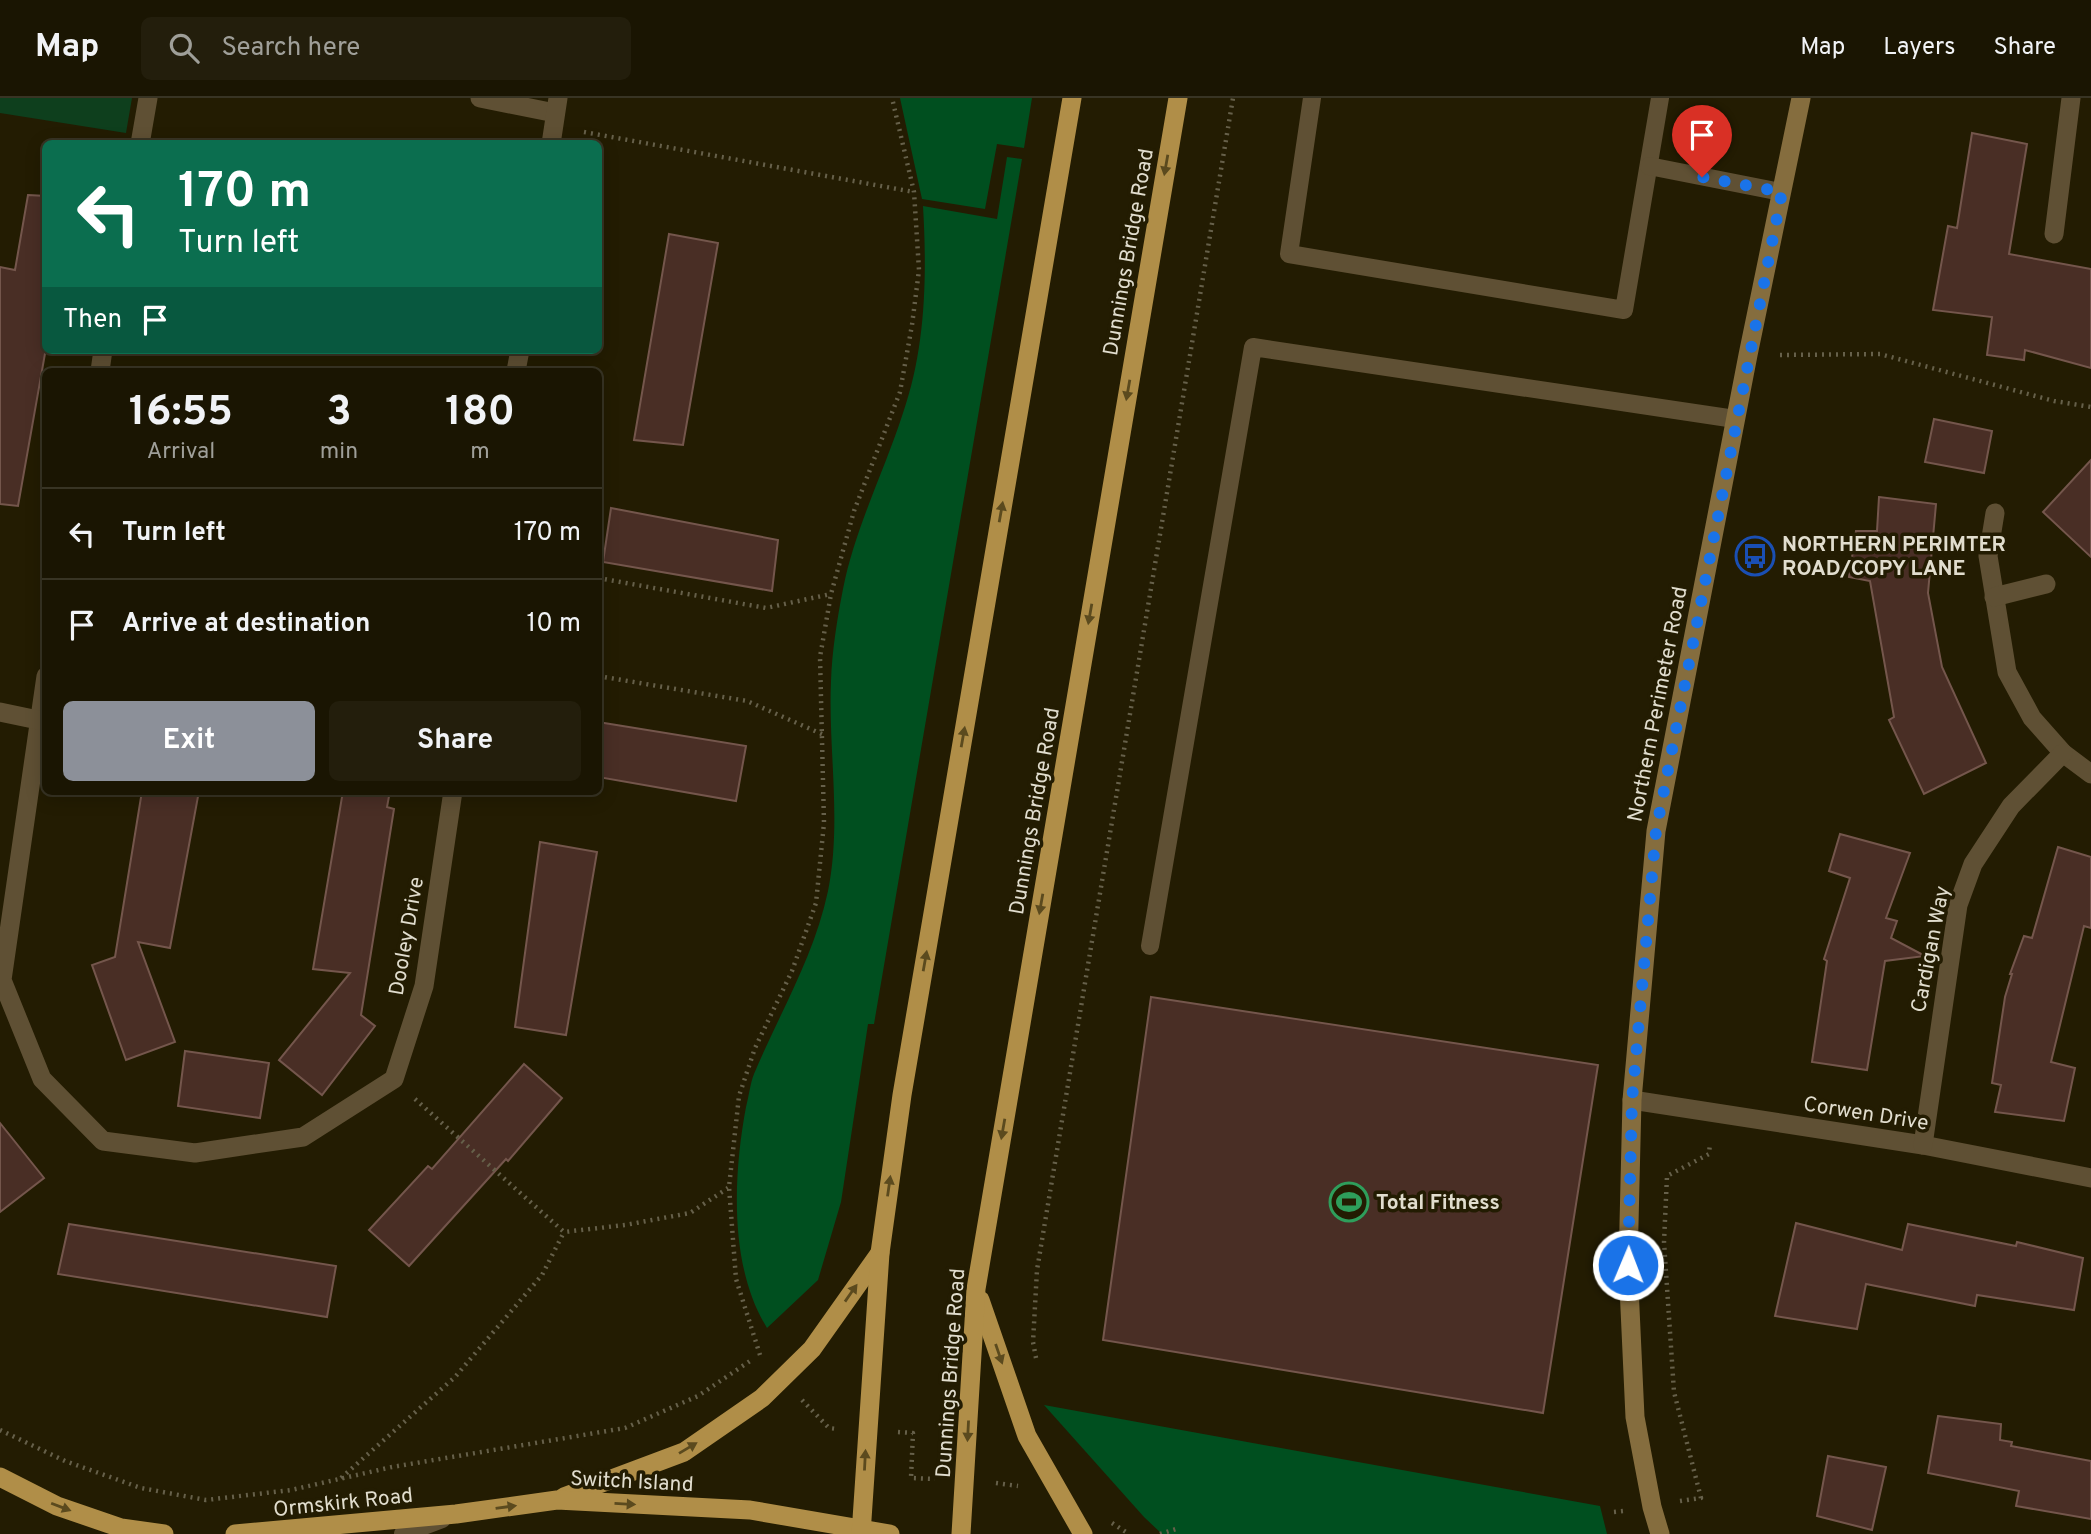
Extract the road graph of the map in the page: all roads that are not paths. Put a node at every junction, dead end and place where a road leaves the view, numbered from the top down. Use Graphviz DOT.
graph roads {
  1 [pos="148,98"];
  2 [pos="480,98"];
  3 [pos="1072,98"];
  4 [pos="1178,98"];
  5 [pos="1312,98"];
  6 [pos="1660,98"];
  7 [pos="1801,98"];
  8 [pos="2071,98"];
  9 [pos="554,120"];
  10 [pos="141,140"];
  11 [pos="1648,166"];
  12 [pos="1782,192"];
  13 [pos="2054,234"];
  14 [pos="1735,419"];
  15 [pos="1995,513"];
  16 [pos="2046,583"];
  17 [pos="1994,597"];
  18 [pos="42,698"];
  19 [pos="0,712"];
  20 [pos="38,720"];
  21 [pos="2063,753"];
  22 [pos="2091,774"];
  23 [pos="452,795"];
  24 [pos="1150,946"];
  25 [pos="1632,1100"];
  26 [pos="1923,1145"];
  27 [pos="2091,1178"];
  28 [pos="880,1253"];
  29 [pos="976,1289"];
  30 [pos="0,1477"];
  31 [pos="557,1500"];
  32 [pos="456,1514"];
  33 [pos="861,1531"];
  34 [pos="164,1534"];
  35 [pos="236,1534"];
  36 [pos="403,1534"];
  37 [pos="890,1534"];
  38 [pos="961,1534"];
  39 [pos="1083,1534"];
  40 [pos="1660,1534"];
  1 -- 10 [label="street"];
  2 -- 9 [label="street"];
  28 -- 3 [label="highway, one-way"];
  4 -- 29 [label="highway, Dunnings Bridge Road, one-way"];
  5 -- 11 [label="lane"];
  6 -- 11 [label="lane"];
  7 -- 12 [label="main road, Northern Perimeter Road"];
  8 -- 13 [label="street"];
  11 -- 12 [label="lane"];
  12 -- 14 [label="main road, Northern Perimeter Road"];
  14 -- 24 [label="lane"];
  14 -- 25 [label="main road, Northern Perimeter Road"];
  15 -- 17 [label="street"];
  16 -- 17 [label="street"];
  17 -- 21 [label="street"];
  18 -- 20 [label="street"];
  19 -- 20 [label="street"];
  20 -- 23 [label="street, Dooley Drive"];
  21 -- 22 [label="street"];
  21 -- 26 [label="street, Cardigan Way"];
  25 -- 26 [label="street, Corwen Drive"];
  25 -- 40 [label="main road, Northern Perimeter Road"];
  26 -- 27 [label="street, Corwen Drive"];
  31 -- 28 [label="highway, one-way"];
  33 -- 28 [label="highway, one-way"];
  29 -- 38 [label="highway, Dunnings Bridge Road, one-way"];
  29 -- 39 [label="highway, one-way"];
  30 -- 34 [label="highway, one-way"];
  32 -- 31 [label="highway, Switch Island, one-way"];
  31 -- 33 [label="highway, Switch Island, one-way"];
  32 -- 35 [label="highway, Ormskirk Road"];
  32 -- 36 [label="lane, Switch Island"];
  33 -- 37 [label="highway, Switch Island"];
}
